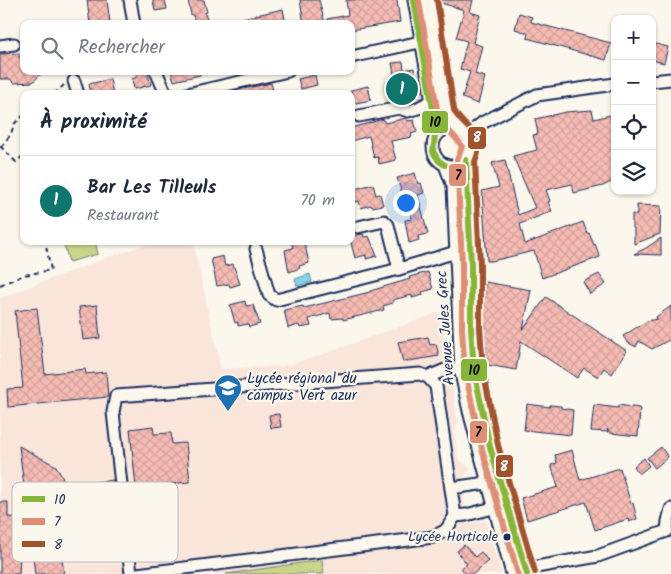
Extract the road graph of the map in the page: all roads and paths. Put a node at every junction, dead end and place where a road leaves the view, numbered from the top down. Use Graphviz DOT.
graph roads {
  1 [pos="130,0"];
  2 [pos="414,0"];
  3 [pos="428,0"];
  4 [pos="133,20"];
  5 [pos="420,42"];
  6 [pos="14,44"];
  7 [pos="0,46"];
  8 [pos="355,56"];
  9 [pos="158,75"];
  10 [pos="270,75"];
  11 [pos="671,80"];
  12 [pos="70,81"];
  13 [pos="656,81"];
  14 [pos="611,85"];
  15 [pos="59,90"];
  16 [pos="76,90"];
  17 [pos="164,90"];
  18 [pos="205,90"];
  19 [pos="432,101"];
  20 [pos="359,116"];
  21 [pos="20,119"];
  22 [pos="456,129"];
  23 [pos="467,135"];
  24 [pos="436,136"];
  25 [pos="0,146"];
  26 [pos="20,158"];
  27 [pos="466,160"];
  28 [pos="445,165"];
  29 [pos="358,227"];
  30 [pos="46,245"];
  31 [pos="256,249"];
  32 [pos="456,252"];
  33 [pos="399,269"];
  34 [pos="0,286"];
  35 [pos="461,368"];
  36 [pos="428,377"];
  37 [pos="121,482"];
  38 [pos="487,483"];
  39 [pos="451,488"];
  40 [pos="494,508"];
  41 [pos="671,509"];
  42 [pos="456,516"];
  43 [pos="526,571"];
  44 [pos="137,574"];
  45 [pos="512,574"];
  1 -- 4 [label="street"];
  2 -- 5 [label="street"];
  3 -- 22 [label="street"];
  5 -- 8 [label="street"];
  5 -- 19 [label="street"];
  6 -- 7 [label="street"];
  9 -- 17 [label="street"];
  10 -- 18 [label="street"];
  11 -- 13 [label="street"];
  12 -- 15 [label="path"];
  12 -- 16 [label="street"];
  14 -- 23 [label="street"];
  19 -- 20 [label="street"];
  19 -- 24 [label="street"];
  21 -- 25 [label="path"];
  22 -- 23 [label="street"];
  22 -- 24 [label="street"];
  23 -- 27 [label="street"];
  24 -- 28 [label="street"];
  25 -- 26 [label="path"];
  27 -- 28 [label="street"];
  27 -- 43 [label="street, Avenue Jules Grec"];
  28 -- 32 [label="street, Avenue Jules Grec"];
  29 -- 33 [label="street"];
  30 -- 34 [label="path"];
  31 -- 33 [label="street"];
  32 -- 33 [label="street"];
  32 -- 35 [label="street, Avenue Jules Grec"];
  35 -- 36 [label="street"];
  35 -- 38 [label="street, Avenue Jules Grec"];
  36 -- 37 [label="street"];
  36 -- 39 [label="street"];
  38 -- 39 [label="street"];
  38 -- 40 [label="street, Avenue Jules Grec"];
  39 -- 42 [label="street"];
  40 -- 42 [label="street"];
  40 -- 45 [label="street, Avenue Jules Grec"];
  41 -- 43 [label="street, Avenue Jules Grec"];
  42 -- 44 [label="street"];
}
